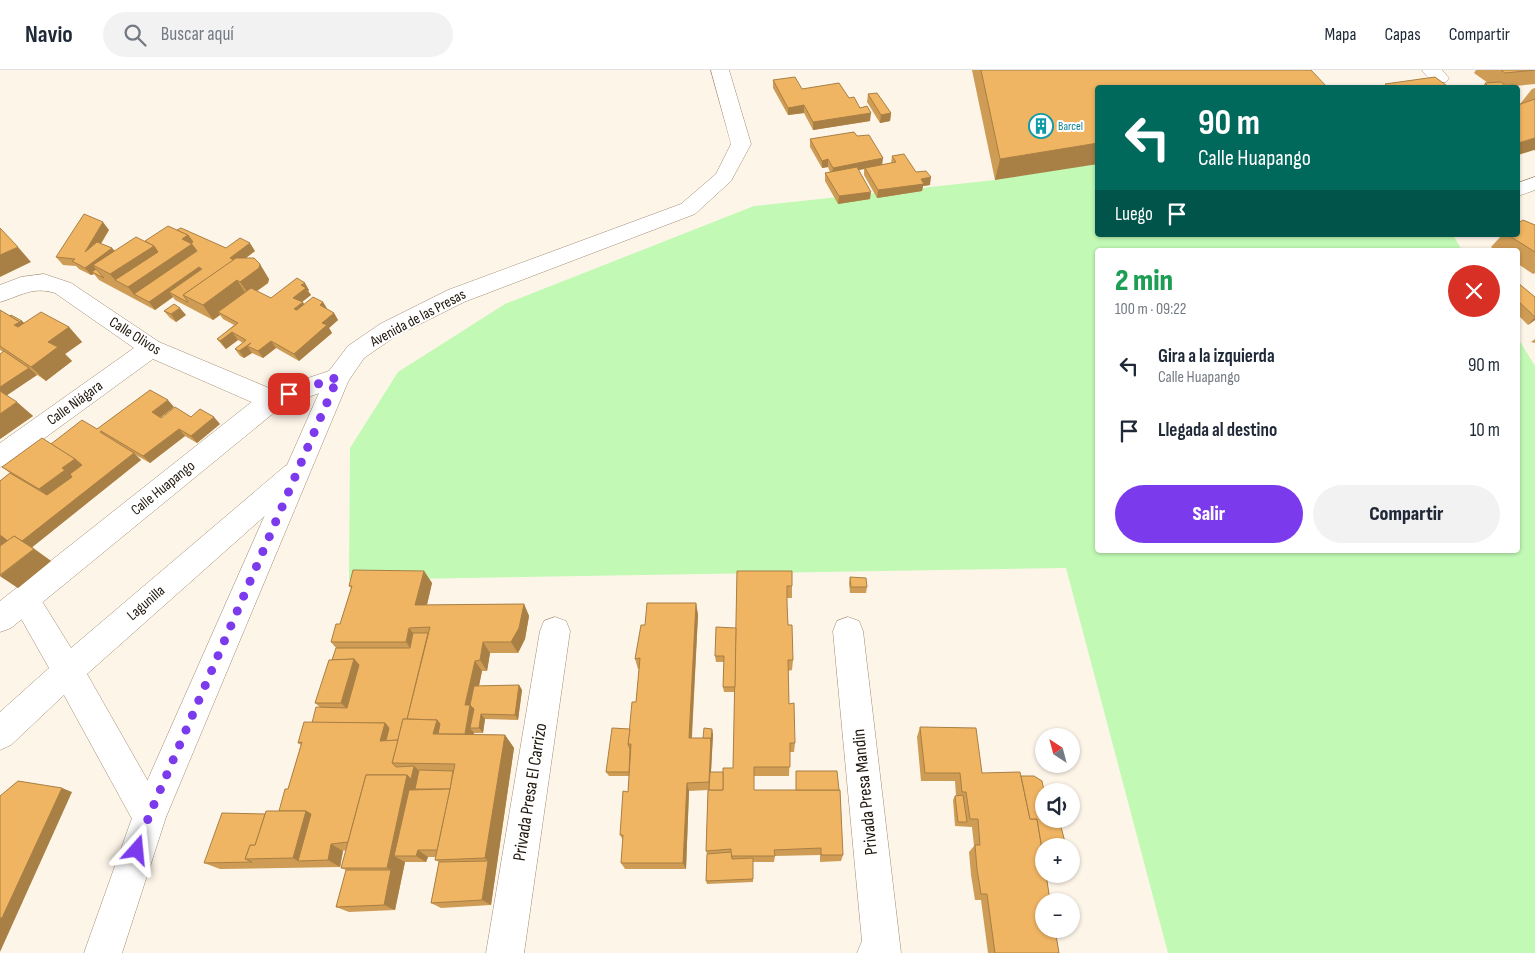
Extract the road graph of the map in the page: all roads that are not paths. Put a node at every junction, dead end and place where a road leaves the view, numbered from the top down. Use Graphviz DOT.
graph roads {
  1 [pos="720,70"];
  2 [pos="1535,183"];
  3 [pos="1520,189"];
  4 [pos="0,294"];
  5 [pos="151,348"];
  6 [pos="338,377"];
  7 [pos="272,400"];
  8 [pos="0,458"];
  9 [pos="294,474"];
  10 [pos="25,599"];
  11 [pos="0,619"];
  12 [pos="554,631"];
  13 [pos="848,631"];
  14 [pos="68,671"];
  15 [pos="0,734"];
  16 [pos="149,816"];
  17 [pos="103,953"];
  18 [pos="505,953"];
  19 [pos="876,953"];
  20 [pos="882,953"];
  1 -- 6 [label="street, Avenida de las Presas"];
  2 -- 3 [label="street"];
  4 -- 5 [label="street, Calle Olivos"];
  5 -- 7 [label="street, Calle Olivos"];
  5 -- 8 [label="street, Calle Niágara"];
  6 -- 7 [label="street, Calle Huapango"];
  6 -- 9 [label="street, Avenida de las Presas"];
  7 -- 10 [label="street, Calle Huapango"];
  9 -- 14 [label="street, Lagunilla"];
  9 -- 16 [label="street, Avenida de las Presas"];
  10 -- 11 [label="street, Calle Huapango"];
  10 -- 14 [label="street"];
  12 -- 18 [label="street, Privada Presa El Carrizo"];
  13 -- 20 [label="street, Privada Presa Mandin"];
  14 -- 15 [label="street, Lagunilla"];
  14 -- 16 [label="street"];
  16 -- 17 [label="street, Avenida de las Presas"];
  19 -- 20 [label="street"];
}
